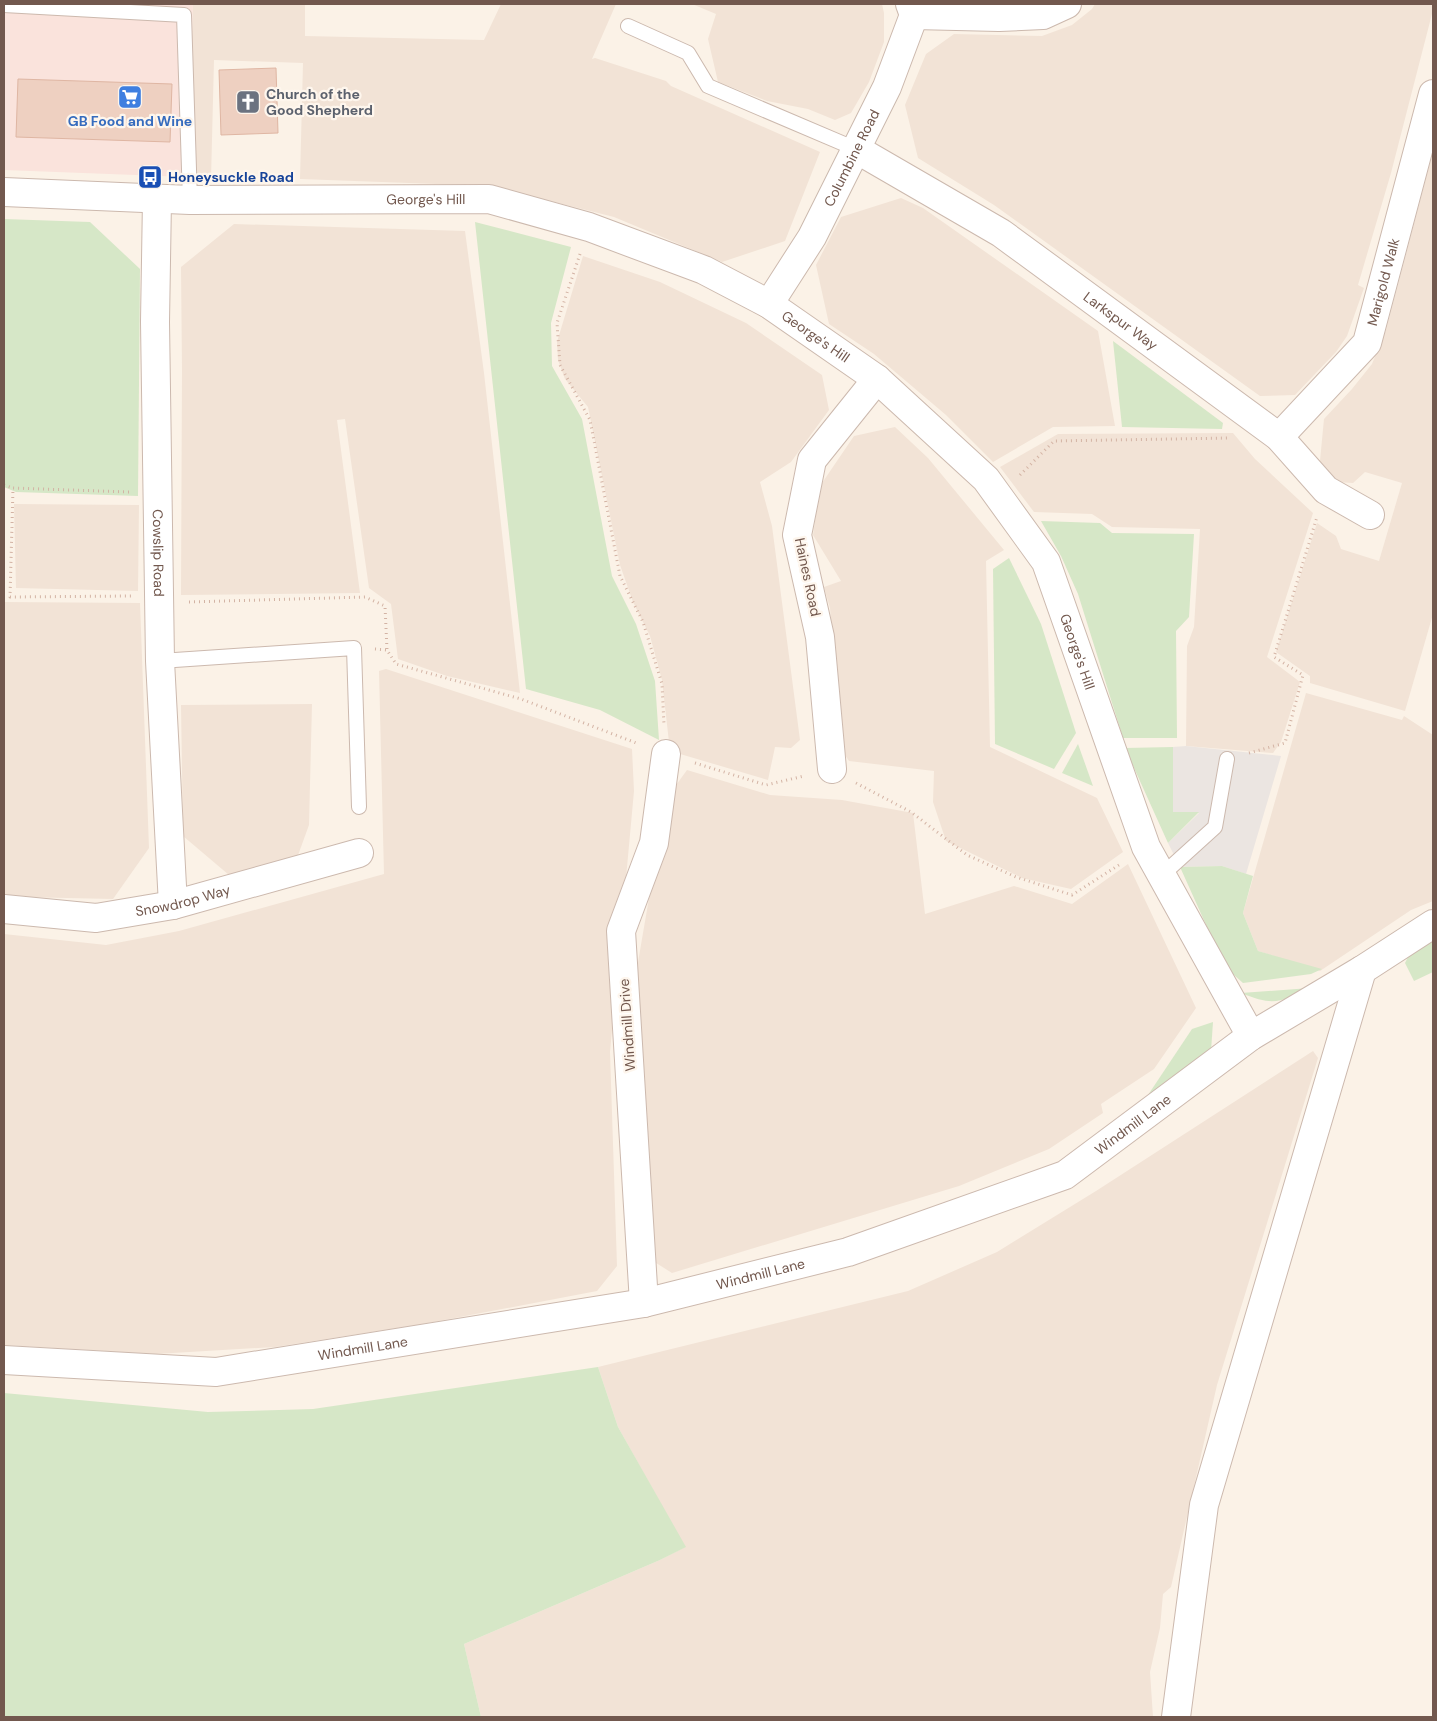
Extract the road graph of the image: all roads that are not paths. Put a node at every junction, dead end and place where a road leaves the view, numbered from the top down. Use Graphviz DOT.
graph roads {
  1 [pos="1067,4"];
  2 [pos="4,5"];
  3 [pos="912,9"];
  4 [pos="628,26"];
  5 [pos="1433,94"];
  6 [pos="856,149"];
  7 [pos="4,192"];
  8 [pos="157,199"];
  9 [pos="190,200"];
  10 [pos="769,304"];
  11 [pos="877,379"];
  12 [pos="1279,437"];
  13 [pos="1370,515"];
  14 [pos="160,660"];
  15 [pos="666,754"];
  16 [pos="1226,760"];
  17 [pos="832,769"];
  18 [pos="359,807"];
  19 [pos="359,853"];
  20 [pos="1162,875"];
  21 [pos="173,906"];
  22 [pos="4,909"];
  23 [pos="1433,924"];
  24 [pos="1362,970"];
  25 [pos="1251,1036"];
  26 [pos="644,1302"];
  27 [pos="4,1360"];
  28 [pos="1176,1717"];
  1 -- 3 [label="street"];
  2 -- 9 [label="lane"];
  3 -- 6 [label="street, Columbine Road"];
  4 -- 6 [label="lane"];
  5 -- 12 [label="street, Marigold Walk"];
  6 -- 10 [label="street, Columbine Road"];
  6 -- 12 [label="street, Larkspur Way"];
  7 -- 8 [label="street, George's Hill"];
  8 -- 9 [label="street, George's Hill"];
  8 -- 14 [label="street, Cowslip Road"];
  9 -- 10 [label="street, George's Hill"];
  10 -- 11 [label="street, George's Hill"];
  11 -- 17 [label="street, Haines Road"];
  11 -- 20 [label="street, George's Hill"];
  12 -- 13 [label="street, Larkspur Way"];
  14 -- 18 [label="lane"];
  14 -- 21 [label="street, Cowslip Road"];
  15 -- 26 [label="street, Windmill Drive"];
  16 -- 20 [label="lane"];
  19 -- 21 [label="street, Snowdrop Way"];
  20 -- 25 [label="street, George's Hill"];
  21 -- 22 [label="street, Snowdrop Way"];
  23 -- 24 [label="street, Windmill Lane"];
  24 -- 25 [label="street, Windmill Lane"];
  24 -- 28 [label="street"];
  25 -- 26 [label="street, Windmill Lane"];
  26 -- 27 [label="street, Windmill Lane"];
}
